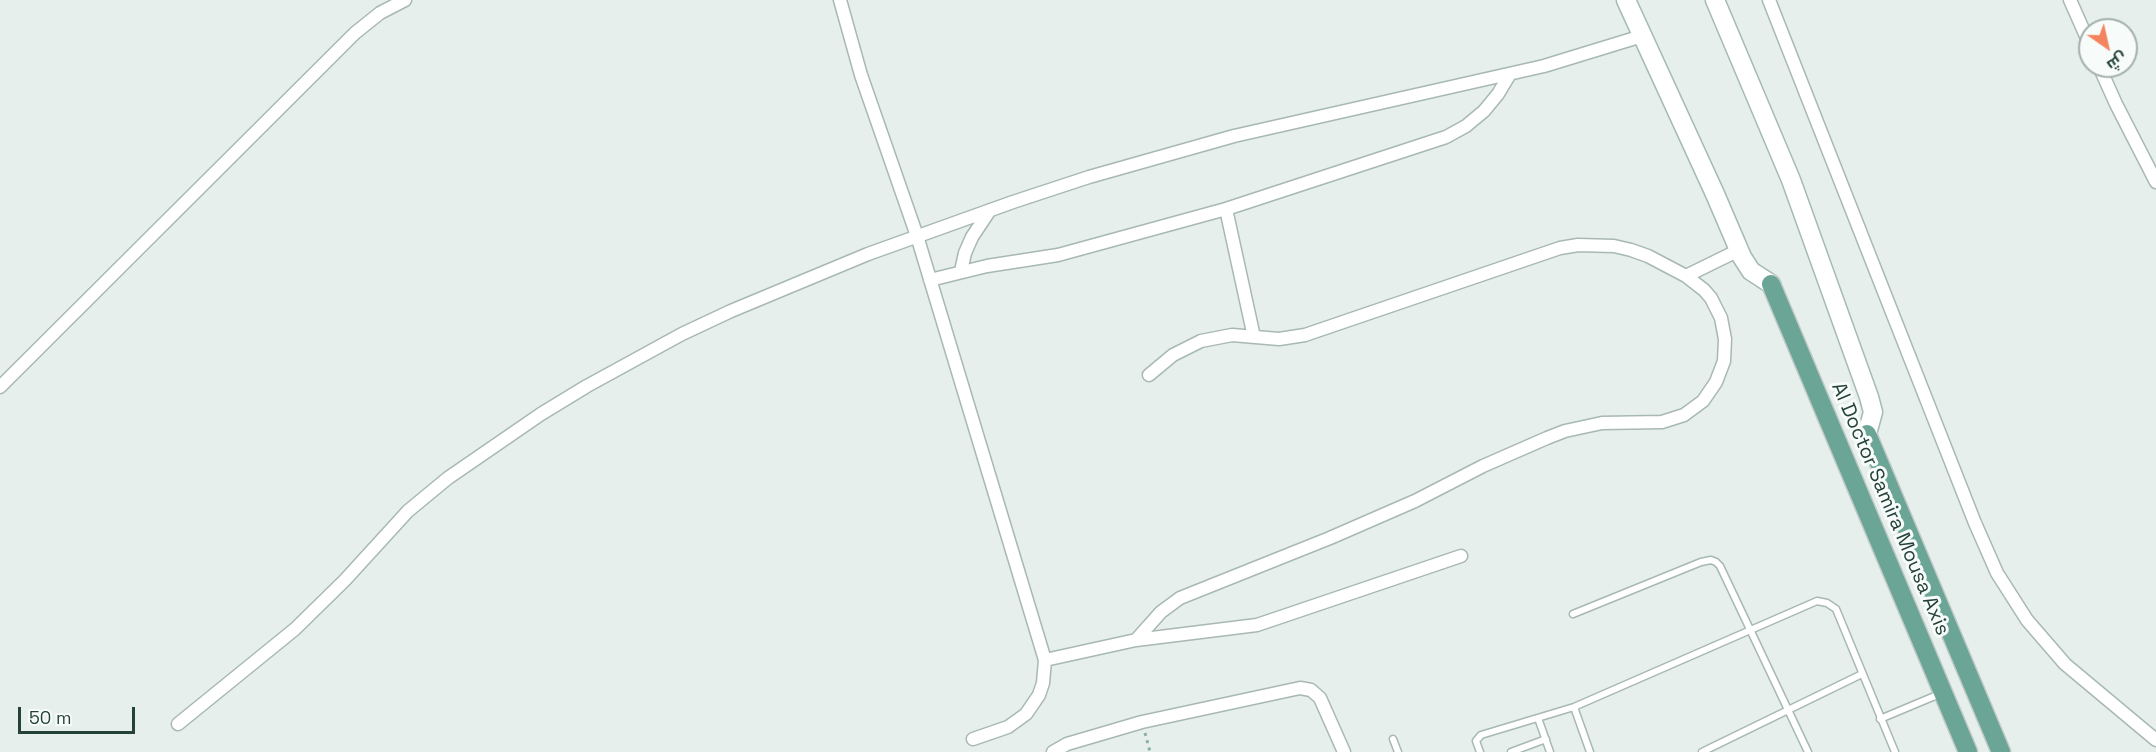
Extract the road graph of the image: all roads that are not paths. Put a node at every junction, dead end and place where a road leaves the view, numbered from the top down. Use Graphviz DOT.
graph roads {
  1 [pos="405,0"];
  2 [pos="840,0"];
  3 [pos="1626,0"];
  4 [pos="1715,0"];
  5 [pos="1769,0"];
  6 [pos="2070,0"];
  7 [pos="2078,18"];
  8 [pos="1642,36"];
  9 [pos="1510,74"];
  10 [pos="2104,78"];
  11 [pos="2156,182"];
  12 [pos="1226,209"];
  13 [pos="990,210"];
  14 [pos="917,236"];
  15 [pos="1739,250"];
  16 [pos="961,271"];
  17 [pos="1686,276"];
  18 [pos="930,280"];
  19 [pos="1772,284"];
  20 [pos="1254,337"];
  21 [pos="1149,375"];
  22 [pos="0,387"];
  23 [pos="1867,434"];
  24 [pos="1461,556"];
  25 [pos="1573,614"];
  26 [pos="1749,630"];
  27 [pos="1136,640"];
  28 [pos="1045,660"];
  29 [pos="1862,674"];
  30 [pos="1942,693"];
  31 [pos="1574,707"];
  32 [pos="1788,711"];
  33 [pos="1538,718"];
  34 [pos="1881,718"];
  35 [pos="178,724"];
  36 [pos="973,739"];
  37 [pos="1393,739"];
  38 [pos="1545,739"];
  39 [pos="2156,740"];
  40 [pos="1053,752"];
  41 [pos="1344,752"];
  42 [pos="1398,752"];
  43 [pos="1480,752"];
  44 [pos="1511,752"];
  45 [pos="1550,752"];
  46 [pos="1590,752"];
  47 [pos="1702,752"];
  48 [pos="1808,752"];
  49 [pos="1895,752"];
  50 [pos="1968,752"];
  51 [pos="2001,752"];
  1 -- 22 [label="street"];
  2 -- 14 [label="street"];
  3 -- 8 [label="street"];
  4 -- 23 [label="street"];
  5 -- 39 [label="street"];
  6 -- 7 [label="street"];
  8 -- 9 [label="street"];
  8 -- 15 [label="street"];
  9 -- 12 [label="street"];
  9 -- 13 [label="street"];
  10 -- 11 [label="street"];
  12 -- 16 [label="street"];
  12 -- 20 [label="street"];
  13 -- 14 [label="street"];
  13 -- 16 [label="street"];
  14 -- 18 [label="street"];
  14 -- 35 [label="street"];
  15 -- 17 [label="street"];
  15 -- 19 [label="street"];
  16 -- 18 [label="street"];
  17 -- 20 [label="street"];
  17 -- 27 [label="street"];
  18 -- 28 [label="street"];
  19 -- 30 [label="main road, Al Doctor Samira Mousa Axis"];
  20 -- 21 [label="street"];
  23 -- 51 [label="main road, Al Doctor Samira Mousa Axis"];
  24 -- 27 [label="street"];
  25 -- 26 [label="lane"];
  26 -- 29 [label="lane"];
  26 -- 31 [label="lane"];
  26 -- 32 [label="lane"];
  27 -- 28 [label="street"];
  28 -- 36 [label="street"];
  29 -- 32 [label="lane"];
  29 -- 34 [label="lane"];
  30 -- 34 [label="lane"];
  30 -- 50 [label="main road, Al Doctor Samira Mousa Axis"];
  31 -- 33 [label="lane"];
  31 -- 46 [label="lane"];
  32 -- 47 [label="lane"];
  32 -- 48 [label="lane"];
  33 -- 38 [label="lane"];
  33 -- 43 [label="lane"];
  34 -- 49 [label="lane"];
  37 -- 42 [label="lane"];
  38 -- 44 [label="lane"];
  38 -- 45 [label="lane"];
  40 -- 41 [label="street"];
}
